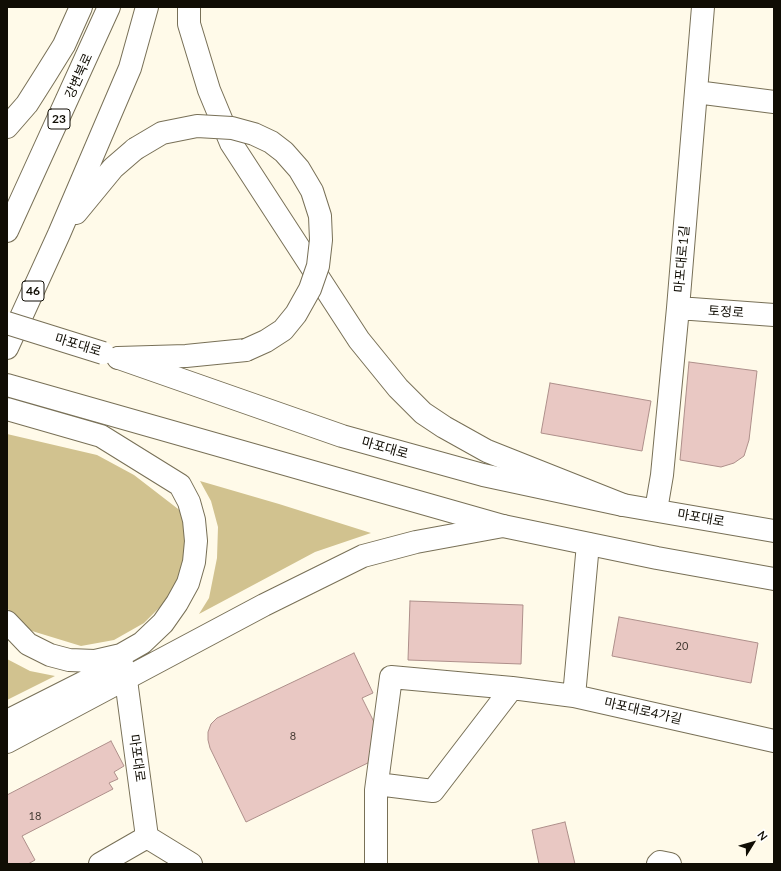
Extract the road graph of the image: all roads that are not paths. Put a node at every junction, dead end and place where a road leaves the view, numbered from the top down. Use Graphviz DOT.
graph roads {
  1 [pos="81,7"];
  2 [pos="109,7"];
  3 [pos="147,7"];
  4 [pos="189,7"];
  5 [pos="703,7"];
  6 [pos="696,92"];
  7 [pos="774,102"];
  8 [pos="7,127"];
  9 [pos="7,231"];
  10 [pos="59,234"];
  11 [pos="678,308"];
  12 [pos="774,315"];
  13 [pos="7,323"];
  14 [pos="7,348"];
  15 [pos="110,356"];
  16 [pos="7,385"];
  17 [pos="7,409"];
  18 [pos="622,505"];
  19 [pos="656,510"];
  20 [pos="503,526"];
  21 [pos="774,531"];
  22 [pos="588,544"];
  23 [pos="774,578"];
  24 [pos="264,605"];
  25 [pos="7,622"];
  26 [pos="126,680"];
  27 [pos="512,688"];
  28 [pos="574,696"];
  29 [pos="7,721"];
  30 [pos="774,741"];
  31 [pos="7,742"];
  32 [pos="377,784"];
  33 [pos="147,837"];
  34 [pos="100,864"];
  35 [pos="191,864"];
  36 [pos="376,864"];
  1 -- 8 [label="main road"];
  2 -- 9 [label="main road, 강변북로 / 23"];
  3 -- 10 [label="main road"];
  4 -- 18 [label="main road"];
  5 -- 6 [label="main road, 마포대로1길"];
  6 -- 7 [label="main road"];
  6 -- 11 [label="main road, 마포대로1길"];
  10 -- 14 [label="main road, 46"];
  10 -- 15 [label="main road, bridge"];
  11 -- 12 [label="main road, 토정로"];
  11 -- 19 [label="main road, 마포대로1길"];
  13 -- 15 [label="main road, 마포대로, bridge"];
  15 -- 18 [label="main road, 마포대로"];
  16 -- 20 [label="main road"];
  17 -- 25 [label="main road"];
  18 -- 19 [label="main road, 마포대로"];
  19 -- 21 [label="main road, 마포대로"];
  20 -- 22 [label="main road"];
  20 -- 24 [label="main road"];
  22 -- 23 [label="main road"];
  22 -- 28 [label="main road"];
  24 -- 26 [label="main road"];
  24 -- 29 [label="main road"];
  26 -- 31 [label="main road"];
  26 -- 33 [label="main road, 마포대로"];
  27 -- 28 [label="main road, 마포대로4가길"];
  27 -- 32 [label="main road"];
  27 -- 32 [label="main road, 마포대로4가길"];
  28 -- 30 [label="main road, 마포대로4가길"];
  32 -- 36 [label="main road, 마포대로4가길"];
  33 -- 34 [label="main road"];
  33 -- 35 [label="main road"];
}
